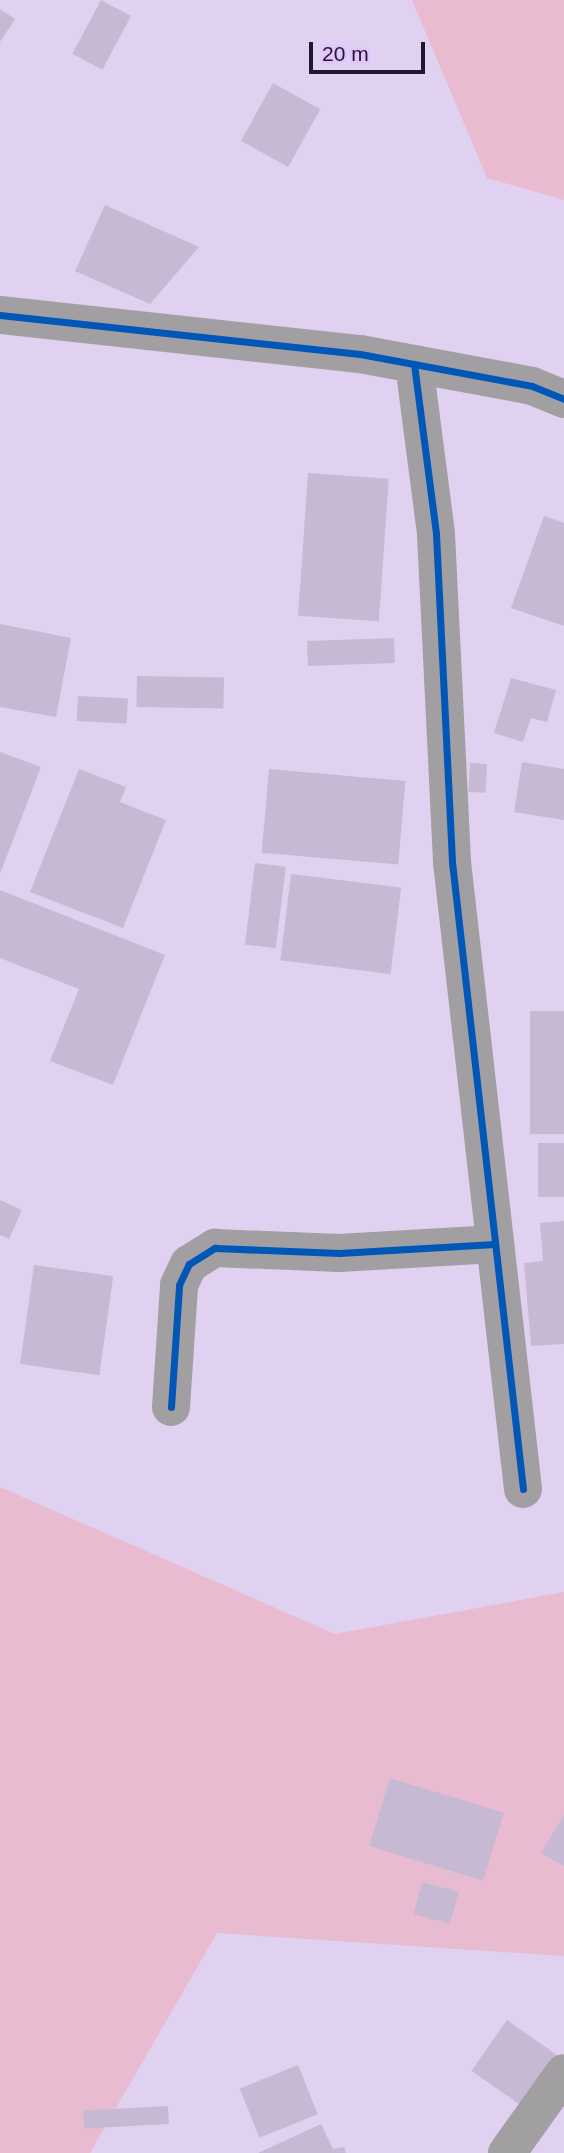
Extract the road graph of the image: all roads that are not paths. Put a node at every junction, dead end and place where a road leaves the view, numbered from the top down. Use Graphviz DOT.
graph roads {
  1 [pos="0,315"];
  2 [pos="414,364"];
  3 [pos="564,399"];
  4 [pos="495,1244"];
  5 [pos="171,1407"];
  6 [pos="523,1489"];
  7 [pos="564,2074"];
  8 [pos="507,2153"];
  1 -- 2 [label="street"];
  2 -- 3 [label="street"];
  2 -- 4 [label="street"];
  4 -- 5 [label="street"];
  4 -- 6 [label="street"];
  7 -- 8 [label="street"];
}
